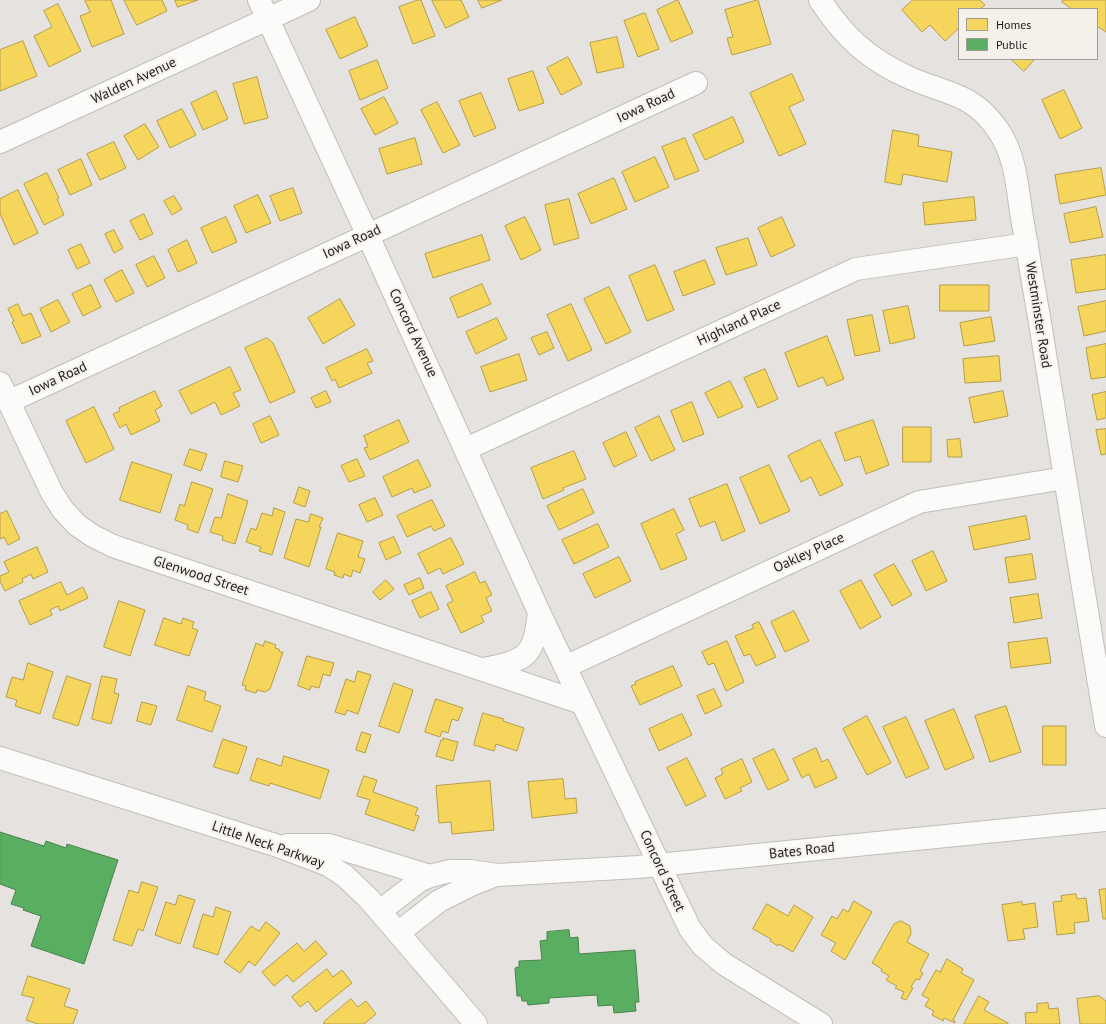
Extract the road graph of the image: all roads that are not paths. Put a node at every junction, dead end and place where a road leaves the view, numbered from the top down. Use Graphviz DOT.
graph roads {
  1 [pos="309,0"];
  2 [pos="820,0"];
  3 [pos="263,10"];
  4 [pos="696,83"];
  5 [pos="0,142"];
  6 [pos="368,235"];
  7 [pos="1027,244"];
  8 [pos="4,393"];
  9 [pos="466,449"];
  10 [pos="1065,478"];
  11 [pos="539,612"];
  12 [pos="565,667"];
  13 [pos="484,669"];
  14 [pos="582,703"];
  15 [pos="1106,726"];
  16 [pos="0,758"];
  17 [pos="1106,820"];
  18 [pos="278,846"];
  19 [pos="660,865"];
  20 [pos="498,875"];
  21 [pos="430,876"];
  22 [pos="380,911"];
  23 [pos="398,932"];
  24 [pos="476,1024"];
  25 [pos="821,1024"];
  1 -- 3 [label="street, Walden Avenue"];
  2 -- 7 [label="street, Westminster Road"];
  3 -- 5 [label="street, Walden Avenue"];
  3 -- 6 [label="street, Concord Avenue"];
  4 -- 6 [label="street, Iowa Road"];
  6 -- 8 [label="street, Iowa Road"];
  6 -- 9 [label="street, Concord Avenue"];
  7 -- 9 [label="street, Highland Place"];
  7 -- 10 [label="street, Westminster Road"];
  8 -- 13 [label="street, Glenwood Street"];
  9 -- 11 [label="street, Concord Avenue"];
  10 -- 12 [label="street, Oakley Place"];
  10 -- 15 [label="street, Westminster Road"];
  11 -- 12 [label="street, Concord Avenue"];
  11 -- 13 [label="street"];
  12 -- 14 [label="street, Concord Street"];
  13 -- 14 [label="street, Glenwood Street"];
  14 -- 19 [label="street, Concord Street"];
  16 -- 18 [label="street, Little Neck Parkway"];
  17 -- 19 [label="street, Bates Road"];
  18 -- 21 [label="street"];
  18 -- 22 [label="street, Little Neck Parkway"];
  19 -- 20 [label="street, Bates Road"];
  19 -- 25 [label="street, Concord Street"];
  20 -- 21 [label="street, Bates Road"];
  20 -- 23 [label="street, Bates Road"];
  21 -- 22 [label="street, Bates Road"];
  22 -- 23 [label="street, Little Neck Parkway"];
  23 -- 24 [label="street, Little Neck Parkway"];
}
